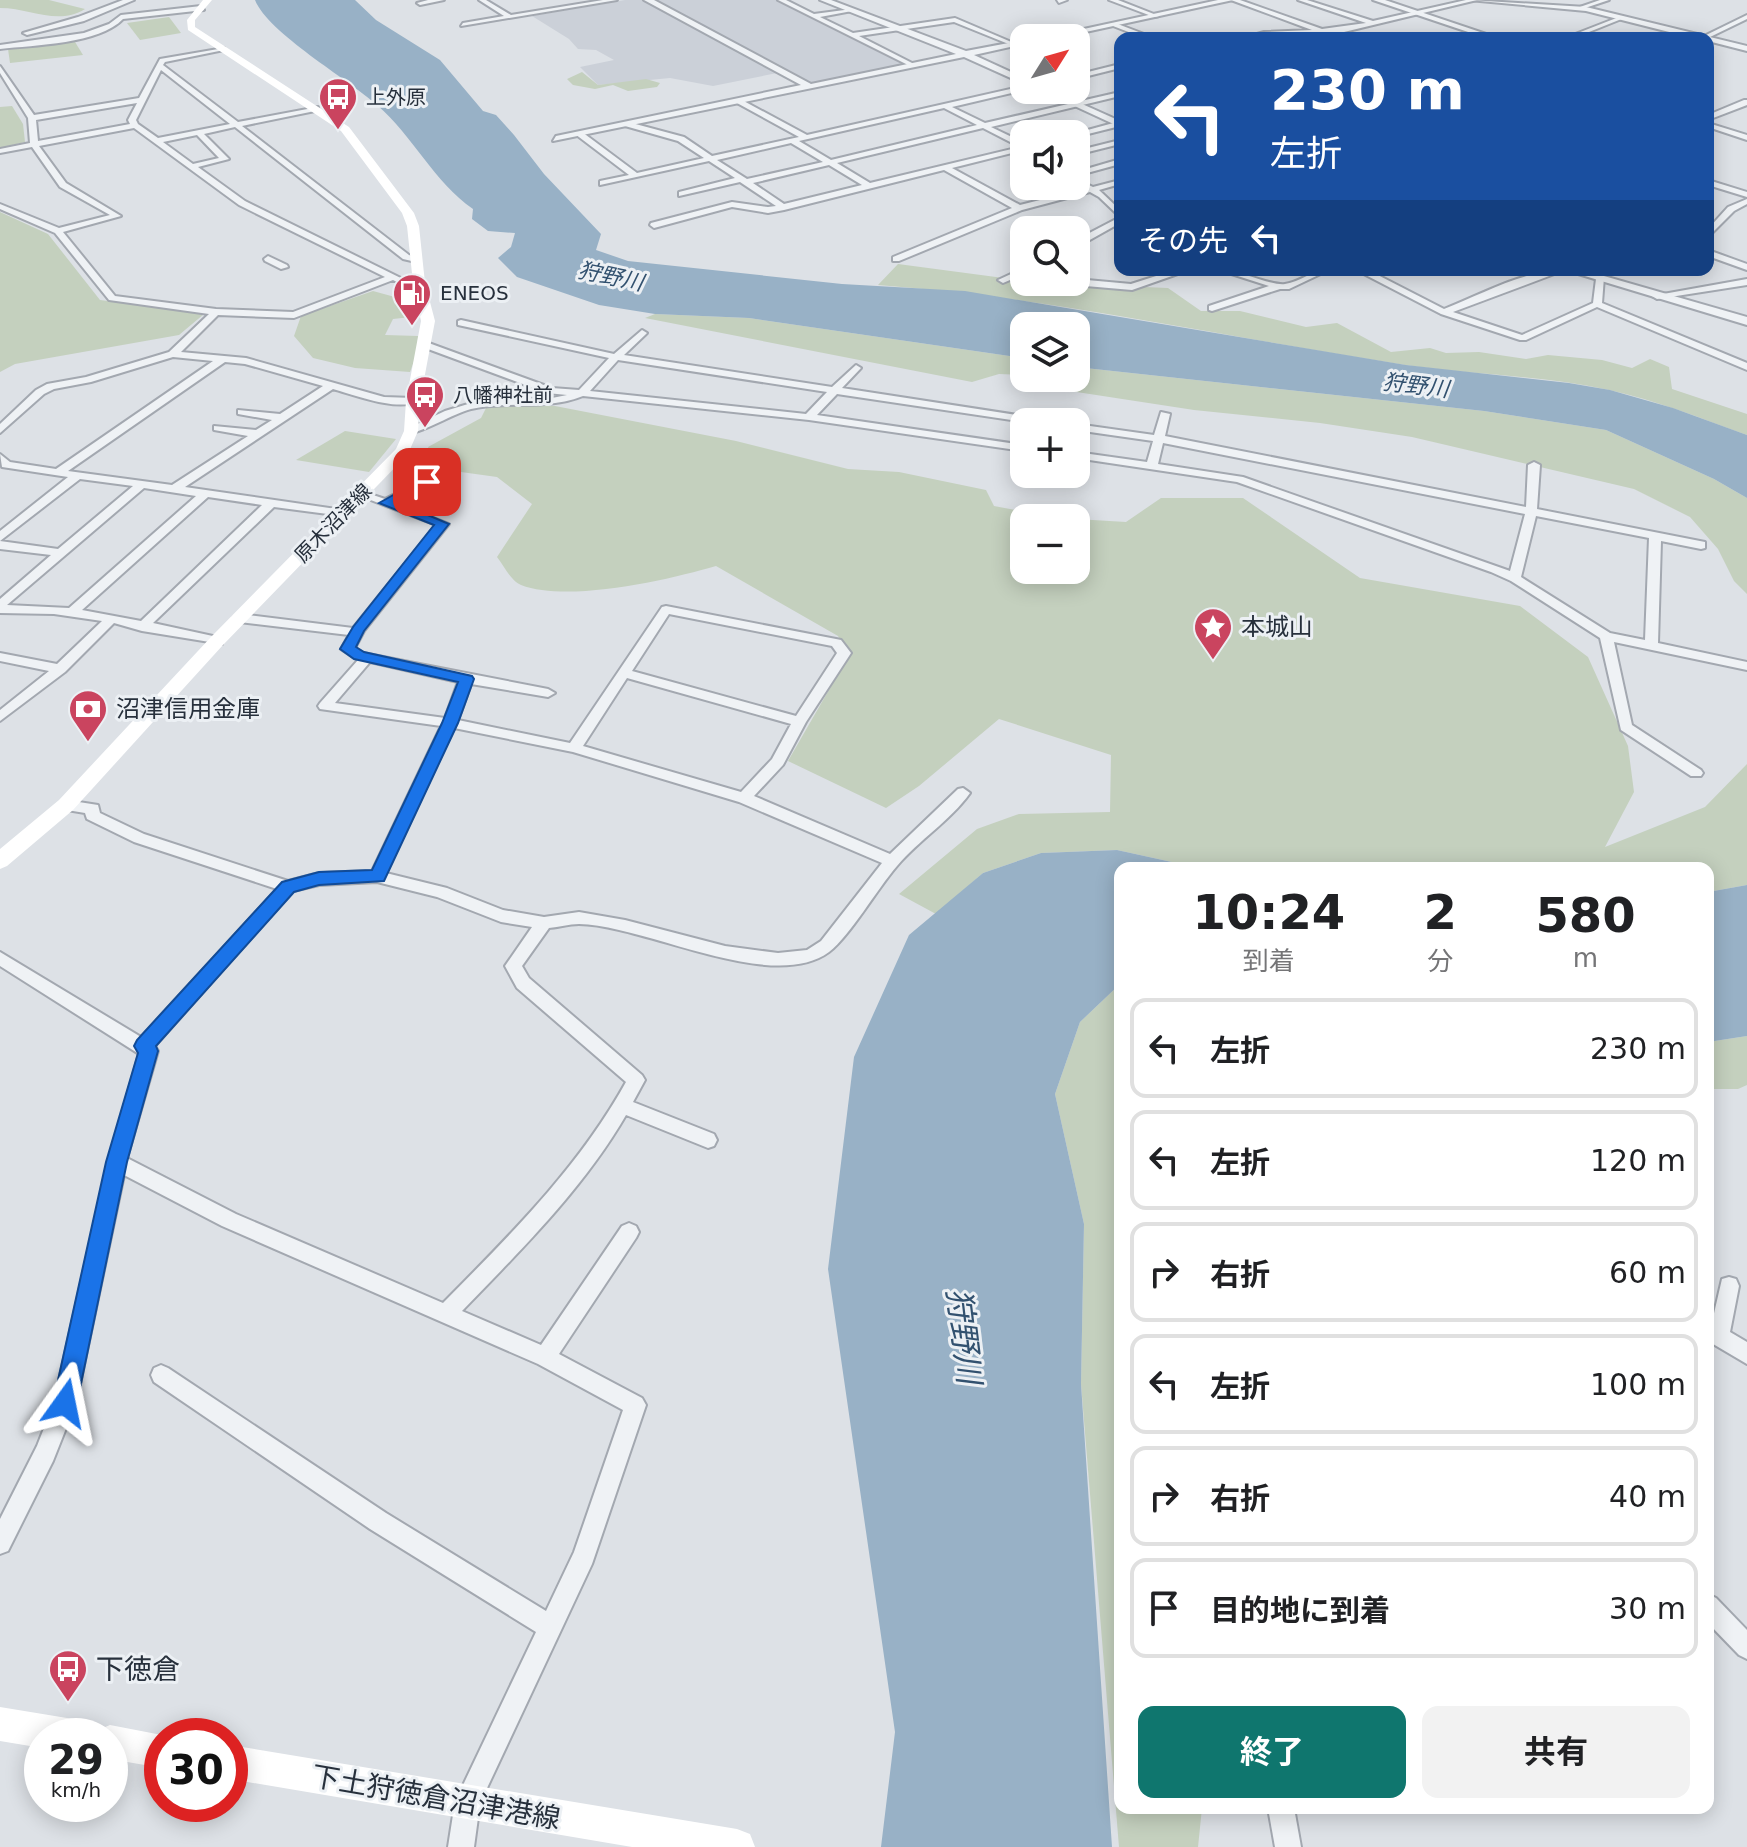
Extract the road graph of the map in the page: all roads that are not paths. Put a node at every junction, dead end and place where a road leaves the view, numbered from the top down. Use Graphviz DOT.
graph roads {
  1 [pos="130,0"];
  2 [pos="441,0"];
  3 [pos="482,0"];
  4 [pos="614,0"];
  5 [pos="648,0"];
  6 [pos="781,0"];
  7 [pos="824,0"];
  8 [pos="1112,0"];
  9 [pos="1231,0"];
  10 [pos="1301,0"];
  11 [pos="1377,0"];
  12 [pos="1473,0"];
  13 [pos="1606,0"];
  14 [pos="420,3"];
  15 [pos="204,4"];
  16 [pos="1580,8"];
  17 [pos="850,10"];
  18 [pos="1418,13"];
  19 [pos="813,16"];
  20 [pos="1156,16"];
  21 [pos="510,17"];
  22 [pos="1747,17"];
  23 [pos="1621,18"];
  24 [pos="1373,24"];
  25 [pos="463,25"];
  26 [pos="1115,25"];
  27 [pos="900,29"];
  28 [pos="1090,30"];
  29 [pos="1323,31"];
  30 [pos="1134,32"];
  31 [pos="1312,32"];
  32 [pos="1476,32"];
  33 [pos="1584,32"];
  34 [pos="1677,32"];
  35 [pos="1714,34"];
  36 [pos="854,35"];
  37 [pos="0,38"];
  38 [pos="1714,41"];
  39 [pos="1010,43"];
  40 [pos="1010,45"];
  41 [pos="0,47"];
  42 [pos="222,49"];
  43 [pos="1747,49"];
  44 [pos="965,54"];
  45 [pos="159,65"];
  46 [pos="912,65"];
  47 [pos="0,68"];
  48 [pos="1114,68"];
  49 [pos="1090,74"];
  50 [pos="1010,75"];
  51 [pos="1090,79"];
  52 [pos="1095,80"];
  53 [pos="1108,85"];
  54 [pos="809,86"];
  55 [pos="1114,88"];
  56 [pos="1010,91"];
  57 [pos="1114,94"];
  58 [pos="141,100"];
  59 [pos="1090,100"];
  60 [pos="740,101"];
  61 [pos="1747,102"];
  62 [pos="1077,104"];
  63 [pos="945,106"];
  64 [pos="315,109"];
  65 [pos="1714,116"];
  66 [pos="32,118"];
  67 [pos="1114,121"];
  68 [pos="628,124"];
  69 [pos="135,125"];
  70 [pos="235,125"];
  71 [pos="985,126"];
  72 [pos="1114,126"];
  73 [pos="1714,127"];
  74 [pos="198,132"];
  75 [pos="1090,132"];
  76 [pos="579,134"];
  77 [pos="805,137"];
  78 [pos="1747,138"];
  79 [pos="556,139"];
  80 [pos="792,140"];
  81 [pos="157,141"];
  82 [pos="1010,142"];
  83 [pos="34,144"];
  84 [pos="1114,144"];
  85 [pos="1090,150"];
  86 [pos="0,151"];
  87 [pos="1010,153"];
  88 [pos="711,159"];
  89 [pos="831,162"];
  90 [pos="1114,164"];
  91 [pos="194,166"];
  92 [pos="945,167"];
  93 [pos="1090,170"];
  94 [pos="636,176"];
  95 [pos="744,181"];
  96 [pos="603,183"];
  97 [pos="1114,184"];
  98 [pos="1714,184"];
  99 [pos="870,186"];
  100 [pos="1092,190"];
  101 [pos="682,194"];
  102 [pos="1747,195"];
  103 [pos="1747,201"];
  104 [pos="0,206"];
  105 [pos="784,207"];
  106 [pos="1019,208"];
  107 [pos="1114,210"];
  108 [pos="1114,222"];
  109 [pos="654,225"];
  110 [pos="1714,227"];
  111 [pos="58,231"];
  112 [pos="1090,236"];
  113 [pos="1714,255"];
  114 [pos="268,259"];
  115 [pos="416,259"];
  116 [pos="896,259"];
  117 [pos="284,267"];
  118 [pos="1747,267"];
  119 [pos="1166,276"];
  120 [pos="1245,276"];
  121 [pos="1311,276"];
  122 [pos="1373,276"];
  123 [pos="1539,276"];
  124 [pos="1591,276"];
  125 [pos="1010,277"];
  126 [pos="390,278"];
  127 [pos="1601,279"];
  128 [pos="1003,280"];
  129 [pos="1747,282"];
  130 [pos="1090,283"];
  131 [pos="1279,286"];
  132 [pos="422,291"];
  133 [pos="1657,296"];
  134 [pos="1597,304"];
  135 [pos="1212,308"];
  136 [pos="216,312"];
  137 [pos="1444,312"];
  138 [pos="1747,321"];
  139 [pos="461,323"];
  140 [pos="642,333"];
  141 [pos="423,344"];
  142 [pos="173,354"];
  143 [pos="616,357"];
  144 [pos="224,358"];
  145 [pos="1747,367"];
  146 [pos="856,368"];
  147 [pos="330,386"];
  148 [pos="835,390"];
  149 [pos="582,393"];
  150 [pos="413,401"];
  151 [pos="242,412"];
  152 [pos="1165,414"];
  153 [pos="809,417"];
  154 [pos="1010,417"];
  155 [pos="282,418"];
  156 [pos="218,428"];
  157 [pos="1090,429"];
  158 [pos="0,430"];
  159 [pos="411,431"];
  160 [pos="258,434"];
  161 [pos="1161,439"];
  162 [pos="1010,446"];
  163 [pos="1090,457"];
  164 [pos="3,461"];
  165 [pos="1152,465"];
  166 [pos="1534,465"];
  167 [pos="59,472"];
  168 [pos="78,475"];
  169 [pos="0,478"];
  170 [pos="427,482"];
  171 [pos="141,485"];
  172 [pos="174,489"];
  173 [pos="205,494"];
  174 [pos="361,494"];
  175 [pos="271,503"];
  176 [pos="386,503"];
  177 [pos="1531,512"];
  178 [pos="343,513"];
  179 [pos="1655,536"];
  180 [pos="0,537"];
  181 [pos="0,545"];
  182 [pos="1701,545"];
  183 [pos="60,553"];
  184 [pos="1515,578"];
  185 [pos="0,607"];
  186 [pos="71,613"];
  187 [pos="239,618"];
  188 [pos="110,620"];
  189 [pos="142,627"];
  190 [pos="357,632"];
  191 [pos="1606,636"];
  192 [pos="217,641"];
  193 [pos="1651,644"];
  194 [pos="0,657"];
  195 [pos="367,657"];
  196 [pos="1747,666"];
  197 [pos="60,669"];
  198 [pos="625,673"];
  199 [pos="466,679"];
  200 [pos="548,693"];
  201 [pos="0,717"];
  202 [pos="799,722"];
  203 [pos="450,723"];
  204 [pos="574,748"];
  205 [pos="1696,773"];
  206 [pos="963,793"];
  207 [pos="744,798"];
  208 [pos="66,805"];
  209 [pos="0,861"];
  210 [pos="892,861"];
  211 [pos="377,876"];
  212 [pos="288,887"];
  213 [pos="544,923"];
  214 [pos="0,958"];
  215 [pos="144,1046"];
  216 [pos="623,1106"];
  217 [pos="708,1140"];
  218 [pos="117,1162"];
  219 [pos="629,1232"];
  220 [pos="1729,1286"];
  221 [pos="447,1313"];
  222 [pos="1714,1334"];
  223 [pos="1747,1354"];
  224 [pos="545,1357"];
  225 [pos="161,1375"];
  226 [pos="0,1543"];
  227 [pos="1714,1612"];
  228 [pos="550,1627"];
  229 [pos="1747,1647"];
  230 [pos="0,1724"];
  231 [pos="24,1728"];
  232 [pos="248,1765"];
  233 [pos="468,1802"];
  234 [pos="1282,1814"];
  235 [pos="461,1847"];
  236 [pos="737,1847"];
  237 [pos="1288,1847"];
  1 -- 37 [label="street"];
  2 -- 14 [label="street"];
  3 -- 21 [label="street"];
  4 -- 21 [label="street"];
  5 -- 54 [label="street"];
  6 -- 19 [label="street"];
  7 -- 17 [label="street"];
  8 -- 20 [label="street"];
  9 -- 20 [label="street"];
  9 -- 29 [label="street"];
  10 -- 24 [label="street"];
  11 -- 18 [label="street"];
  12 -- 16 [label="street"];
  12 -- 18 [label="street"];
  13 -- 16 [label="street"];
  15 -- 41 [label="street"];
  15 -- 42 [label="main road, 原木沼津線"];
  16 -- 23 [label="street"];
  17 -- 19 [label="street"];
  17 -- 27 [label="street"];
  18 -- 24 [label="street"];
  18 -- 32 [label="street"];
  19 -- 36 [label="street"];
  20 -- 26 [label="street"];
  21 -- 25 [label="street"];
  22 -- 35 [label="street"];
  23 -- 33 [label="street"];
  23 -- 34 [label="street"];
  24 -- 29 [label="street"];
  26 -- 28 [label="street"];
  26 -- 30 [label="street"];
  27 -- 36 [label="street"];
  27 -- 39 [label="street"];
  27 -- 44 [label="street"];
  29 -- 31 [label="street"];
  36 -- 46 [label="street"];
  38 -- 43 [label="street"];
  40 -- 44 [label="street"];
  42 -- 45 [label="street"];
  42 -- 64 [label="main road, 原木沼津線"];
  44 -- 46 [label="street"];
  44 -- 50 [label="street"];
  45 -- 58 [label="street"];
  45 -- 70 [label="street"];
  46 -- 54 [label="street"];
  47 -- 66 [label="street"];
  48 -- 49 [label="street"];
  51 -- 52 [label="street"];
  53 -- 55 [label="street"];
  54 -- 60 [label="street"];
  56 -- 63 [label="street"];
  57 -- 59 [label="street"];
  58 -- 66 [label="street"];
  58 -- 69 [label="street"];
  60 -- 68 [label="street"];
  60 -- 77 [label="street"];
  61 -- 65 [label="street"];
  62 -- 67 [label="street"];
  62 -- 71 [label="street"];
  63 -- 71 [label="street"];
  63 -- 77 [label="street"];
  64 -- 70 [label="street"];
  64 -- 115 [label="main road, 原木沼津線"];
  66 -- 83 [label="street"];
  68 -- 76 [label="street"];
  68 -- 88 [label="street"];
  69 -- 81 [label="street"];
  69 -- 83 [label="street"];
  70 -- 74 [label="street"];
  70 -- 115 [label="street"];
  71 -- 82 [label="street"];
  71 -- 89 [label="street"];
  72 -- 75 [label="street"];
  73 -- 78 [label="street"];
  74 -- 81 [label="street"];
  74 -- 91 [label="street"];
  76 -- 79 [label="street"];
  76 -- 94 [label="street"];
  77 -- 80 [label="street"];
  80 -- 88 [label="street"];
  80 -- 89 [label="street"];
  81 -- 91 [label="street"];
  83 -- 86 [label="street"];
  83 -- 111 [label="street"];
  84 -- 85 [label="street"];
  87 -- 92 [label="street"];
  88 -- 94 [label="street"];
  88 -- 95 [label="street"];
  89 -- 95 [label="street"];
  89 -- 99 [label="street"];
  90 -- 93 [label="street"];
  91 -- 126 [label="street"];
  92 -- 99 [label="street"];
  92 -- 106 [label="street"];
  94 -- 96 [label="street"];
  95 -- 101 [label="street"];
  95 -- 105 [label="street"];
  97 -- 100 [label="street"];
  98 -- 102 [label="street"];
  99 -- 105 [label="street"];
  100 -- 106 [label="street"];
  100 -- 107 [label="street"];
  103 -- 110 [label="street"];
  104 -- 111 [label="street"];
  105 -- 109 [label="street"];
  106 -- 116 [label="street"];
  108 -- 112 [label="street"];
  111 -- 136 [label="street"];
  113 -- 118 [label="street"];
  114 -- 117 [label="street"];
  115 -- 132 [label="main road, 原木沼津線"];
  119 -- 130 [label="street"];
  120 -- 131 [label="street"];
  121 -- 131 [label="street"];
  122 -- 137 [label="street"];
  123 -- 137 [label="street"];
  124 -- 127 [label="street"];
  125 -- 128 [label="street"];
  126 -- 132 [label="street"];
  126 -- 136 [label="street"];
  127 -- 133 [label="street"];
  127 -- 134 [label="street"];
  129 -- 133 [label="street"];
  131 -- 135 [label="street"];
  132 -- 141 [label="main road, 原木沼津線"];
  133 -- 138 [label="street"];
  134 -- 137 [label="street"];
  134 -- 145 [label="street"];
  136 -- 142 [label="street"];
  139 -- 143 [label="street"];
  140 -- 143 [label="street"];
  141 -- 149 [label="street"];
  141 -- 150 [label="main road, 原木沼津線"];
  142 -- 144 [label="street"];
  142 -- 158 [label="street"];
  143 -- 148 [label="street"];
  143 -- 149 [label="street"];
  144 -- 147 [label="street"];
  144 -- 167 [label="street"];
  146 -- 148 [label="street"];
  147 -- 150 [label="street"];
  147 -- 155 [label="street"];
  148 -- 153 [label="street"];
  148 -- 154 [label="street"];
  149 -- 153 [label="street"];
  149 -- 159 [label="street"];
  150 -- 159 [label="main road, 原木沼津線"];
  151 -- 155 [label="street"];
  152 -- 161 [label="street"];
  153 -- 162 [label="street"];
  155 -- 160 [label="street"];
  156 -- 160 [label="street"];
  157 -- 161 [label="street"];
  159 -- 174 [label="main road, 原木沼津線"];
  160 -- 172 [label="street"];
  161 -- 165 [label="street"];
  161 -- 177 [label="street"];
  163 -- 165 [label="street"];
  164 -- 167 [label="street"];
  164 -- 169 [label="street"];
  165 -- 184 [label="street"];
  166 -- 177 [label="street"];
  167 -- 168 [label="street"];
  168 -- 171 [label="street"];
  168 -- 180 [label="street"];
  170 -- 176 [label="street"];
  171 -- 172 [label="street"];
  171 -- 183 [label="street"];
  172 -- 173 [label="street"];
  173 -- 175 [label="street"];
  173 -- 186 [label="street"];
  174 -- 176 [label="street"];
  174 -- 178 [label="main road, 原木沼津線"];
  175 -- 178 [label="street"];
  175 -- 189 [label="street"];
  176 -- 190 [label="street"];
  177 -- 179 [label="street"];
  177 -- 184 [label="street"];
  178 -- 187 [label="main road, 原木沼津線"];
  179 -- 182 [label="street"];
  179 -- 193 [label="street"];
  181 -- 183 [label="street"];
  183 -- 185 [label="street"];
  184 -- 191 [label="street"];
  185 -- 186 [label="street"];
  186 -- 188 [label="street"];
  187 -- 190 [label="street"];
  187 -- 192 [label="main road, 原木沼津線"];
  188 -- 189 [label="street"];
  188 -- 197 [label="street"];
  189 -- 192 [label="street"];
  190 -- 195 [label="street"];
  191 -- 193 [label="street"];
  191 -- 205 [label="street"];
  192 -- 208 [label="main road, 原木沼津線"];
  193 -- 196 [label="street"];
  194 -- 197 [label="street"];
  195 -- 199 [label="street"];
  195 -- 203 [label="street"];
  197 -- 201 [label="street"];
  198 -- 202 [label="street"];
  198 -- 202 [label="street"];
  198 -- 204 [label="street"];
  199 -- 200 [label="street"];
  199 -- 203 [label="street"];
  202 -- 207 [label="street"];
  203 -- 204 [label="street"];
  203 -- 211 [label="street"];
  204 -- 207 [label="street"];
  206 -- 210 [label="street"];
  207 -- 210 [label="street"];
  208 -- 209 [label="main road, 原木沼津線"];
  208 -- 212 [label="street"];
  210 -- 213 [label="street"];
  211 -- 212 [label="street"];
  211 -- 213 [label="street"];
  212 -- 215 [label="street"];
  213 -- 216 [label="street"];
  214 -- 215 [label="street"];
  215 -- 218 [label="street"];
  216 -- 217 [label="street"];
  216 -- 221 [label="street"];
  218 -- 221 [label="street"];
  218 -- 226 [label="street"];
  219 -- 224 [label="street"];
  220 -- 222 [label="street"];
  221 -- 224 [label="street"];
  222 -- 223 [label="street"];
  224 -- 228 [label="street"];
  225 -- 228 [label="street"];
  227 -- 229 [label="street"];
  228 -- 233 [label="street"];
  230 -- 231 [label="main road"];
  232 -- 233 [label="main road, 下土狩徳倉沼津港線"];
  233 -- 235 [label="street"];
  233 -- 236 [label="main road, 下土狩徳倉沼津港線"];
  234 -- 237 [label="street"];
}
